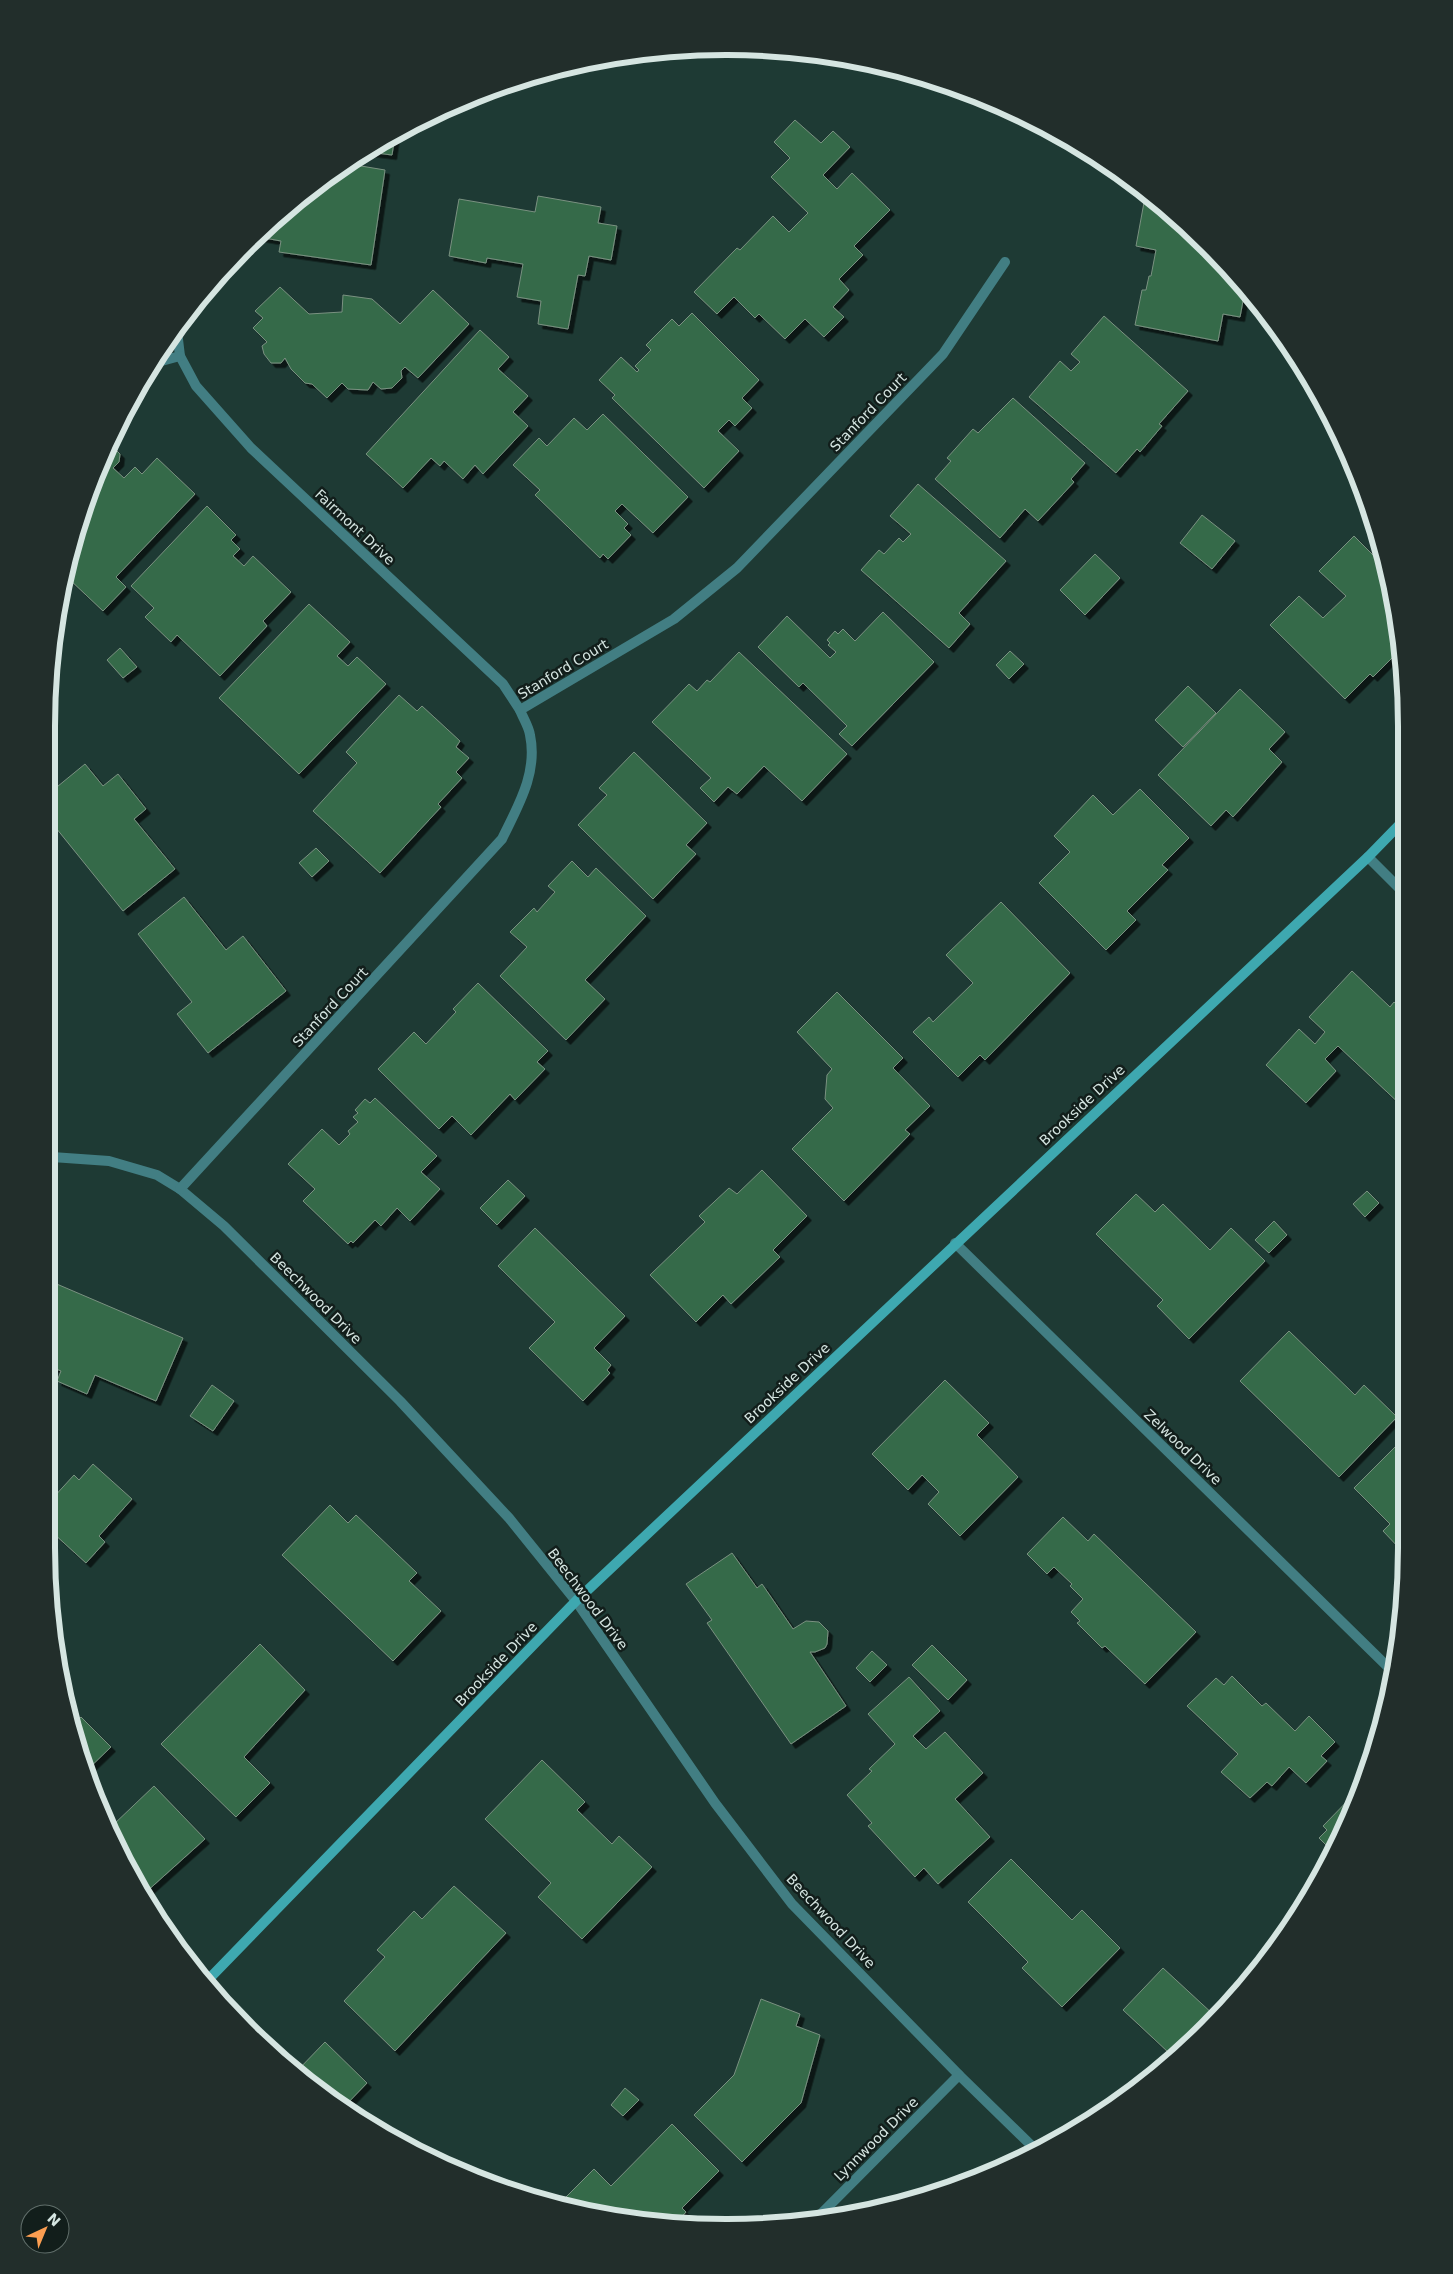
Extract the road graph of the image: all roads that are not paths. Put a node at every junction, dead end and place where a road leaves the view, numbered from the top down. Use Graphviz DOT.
graph roads {
  1 [pos="1005,262"];
  2 [pos="178,340"];
  3 [pos="180,356"];
  4 [pos="164,360"];
  5 [pos="520,710"];
  6 [pos="1398,825"];
  7 [pos="1368,857"];
  8 [pos="1398,887"];
  9 [pos="55,1157"];
  10 [pos="180,1189"];
  11 [pos="955,1243"];
  12 [pos="576,1602"];
  13 [pos="1387,1666"];
  14 [pos="211,1977"];
  15 [pos="959,2075"];
  16 [pos="1031,2145"];
  17 [pos="823,2212"];
  1 -- 5 [label="street, Stanford Court"];
  2 -- 3 [label="street, Fairmont Drive"];
  3 -- 4 [label="street"];
  3 -- 5 [label="street, Fairmont Drive"];
  5 -- 10 [label="street, Stanford Court"];
  6 -- 7 [label="street, Brookside Drive"];
  7 -- 8 [label="street"];
  7 -- 11 [label="street, Brookside Drive"];
  9 -- 10 [label="street, Beechwood Drive"];
  10 -- 12 [label="street, Beechwood Drive"];
  11 -- 12 [label="street, Brookside Drive"];
  11 -- 13 [label="street, Zelwood Drive"];
  12 -- 14 [label="street, Brookside Drive"];
  12 -- 15 [label="street, Beechwood Drive"];
  15 -- 16 [label="street, Beechwood Drive"];
  15 -- 17 [label="street, Lynnwood Drive"];
}
